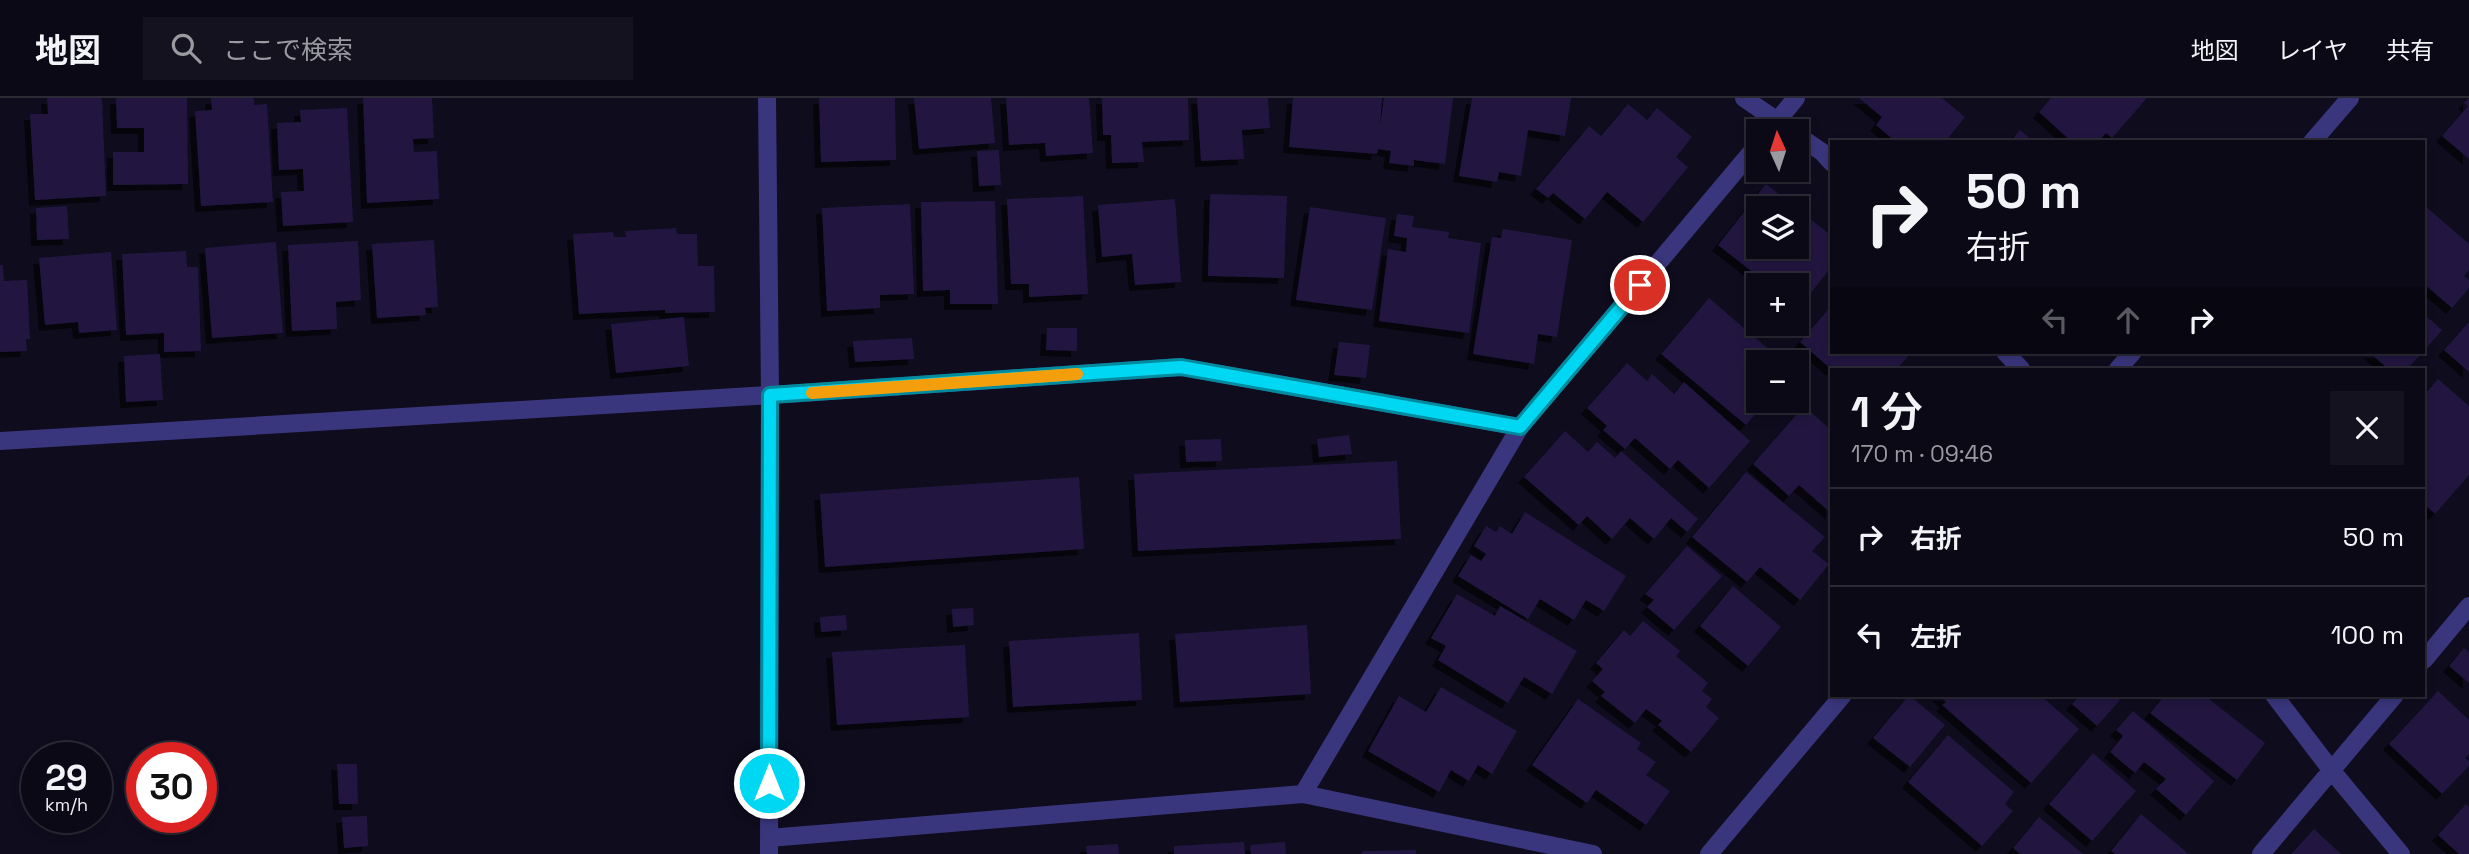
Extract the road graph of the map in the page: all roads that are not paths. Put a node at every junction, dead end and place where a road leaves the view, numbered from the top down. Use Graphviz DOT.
graph roads {
  1 [pos="767,98"];
  2 [pos="1744,98"];
  3 [pos="1796,98"];
  4 [pos="2350,98"];
  5 [pos="1768,119"];
  6 [pos="1784,119"];
  7 [pos="2314,140"];
  8 [pos="1810,144"];
  9 [pos="1746,158"];
  10 [pos="1830,161"];
  11 [pos="2007,354"];
  12 [pos="2131,354"];
  13 [pos="2020,368"];
  14 [pos="2119,368"];
  15 [pos="770,395"];
  16 [pos="1520,427"];
  17 [pos="0,441"];
  18 [pos="2469,606"];
  19 [pos="2425,659"];
  20 [pos="1841,697"];
  21 [pos="2276,697"];
  22 [pos="2393,697"];
  23 [pos="2332,771"];
  24 [pos="1303,794"];
  25 [pos="769,846"];
  26 [pos="1593,854"];
  27 [pos="1709,854"];
  28 [pos="2260,854"];
  29 [pos="2401,854"];
  1 -- 15 [label="street"];
  2 -- 5 [label="street"];
  3 -- 6 [label="street"];
  4 -- 7 [label="street"];
  8 -- 10 [label="street"];
  9 -- 16 [label="street"];
  11 -- 13 [label="street"];
  12 -- 14 [label="street"];
  15 -- 16 [label="street"];
  15 -- 17 [label="street"];
  15 -- 25 [label="street"];
  16 -- 24 [label="street"];
  18 -- 19 [label="street"];
  20 -- 27 [label="street"];
  21 -- 23 [label="street"];
  22 -- 23 [label="street"];
  23 -- 28 [label="street"];
  23 -- 29 [label="street"];
  24 -- 25 [label="street"];
  24 -- 26 [label="street"];
}
